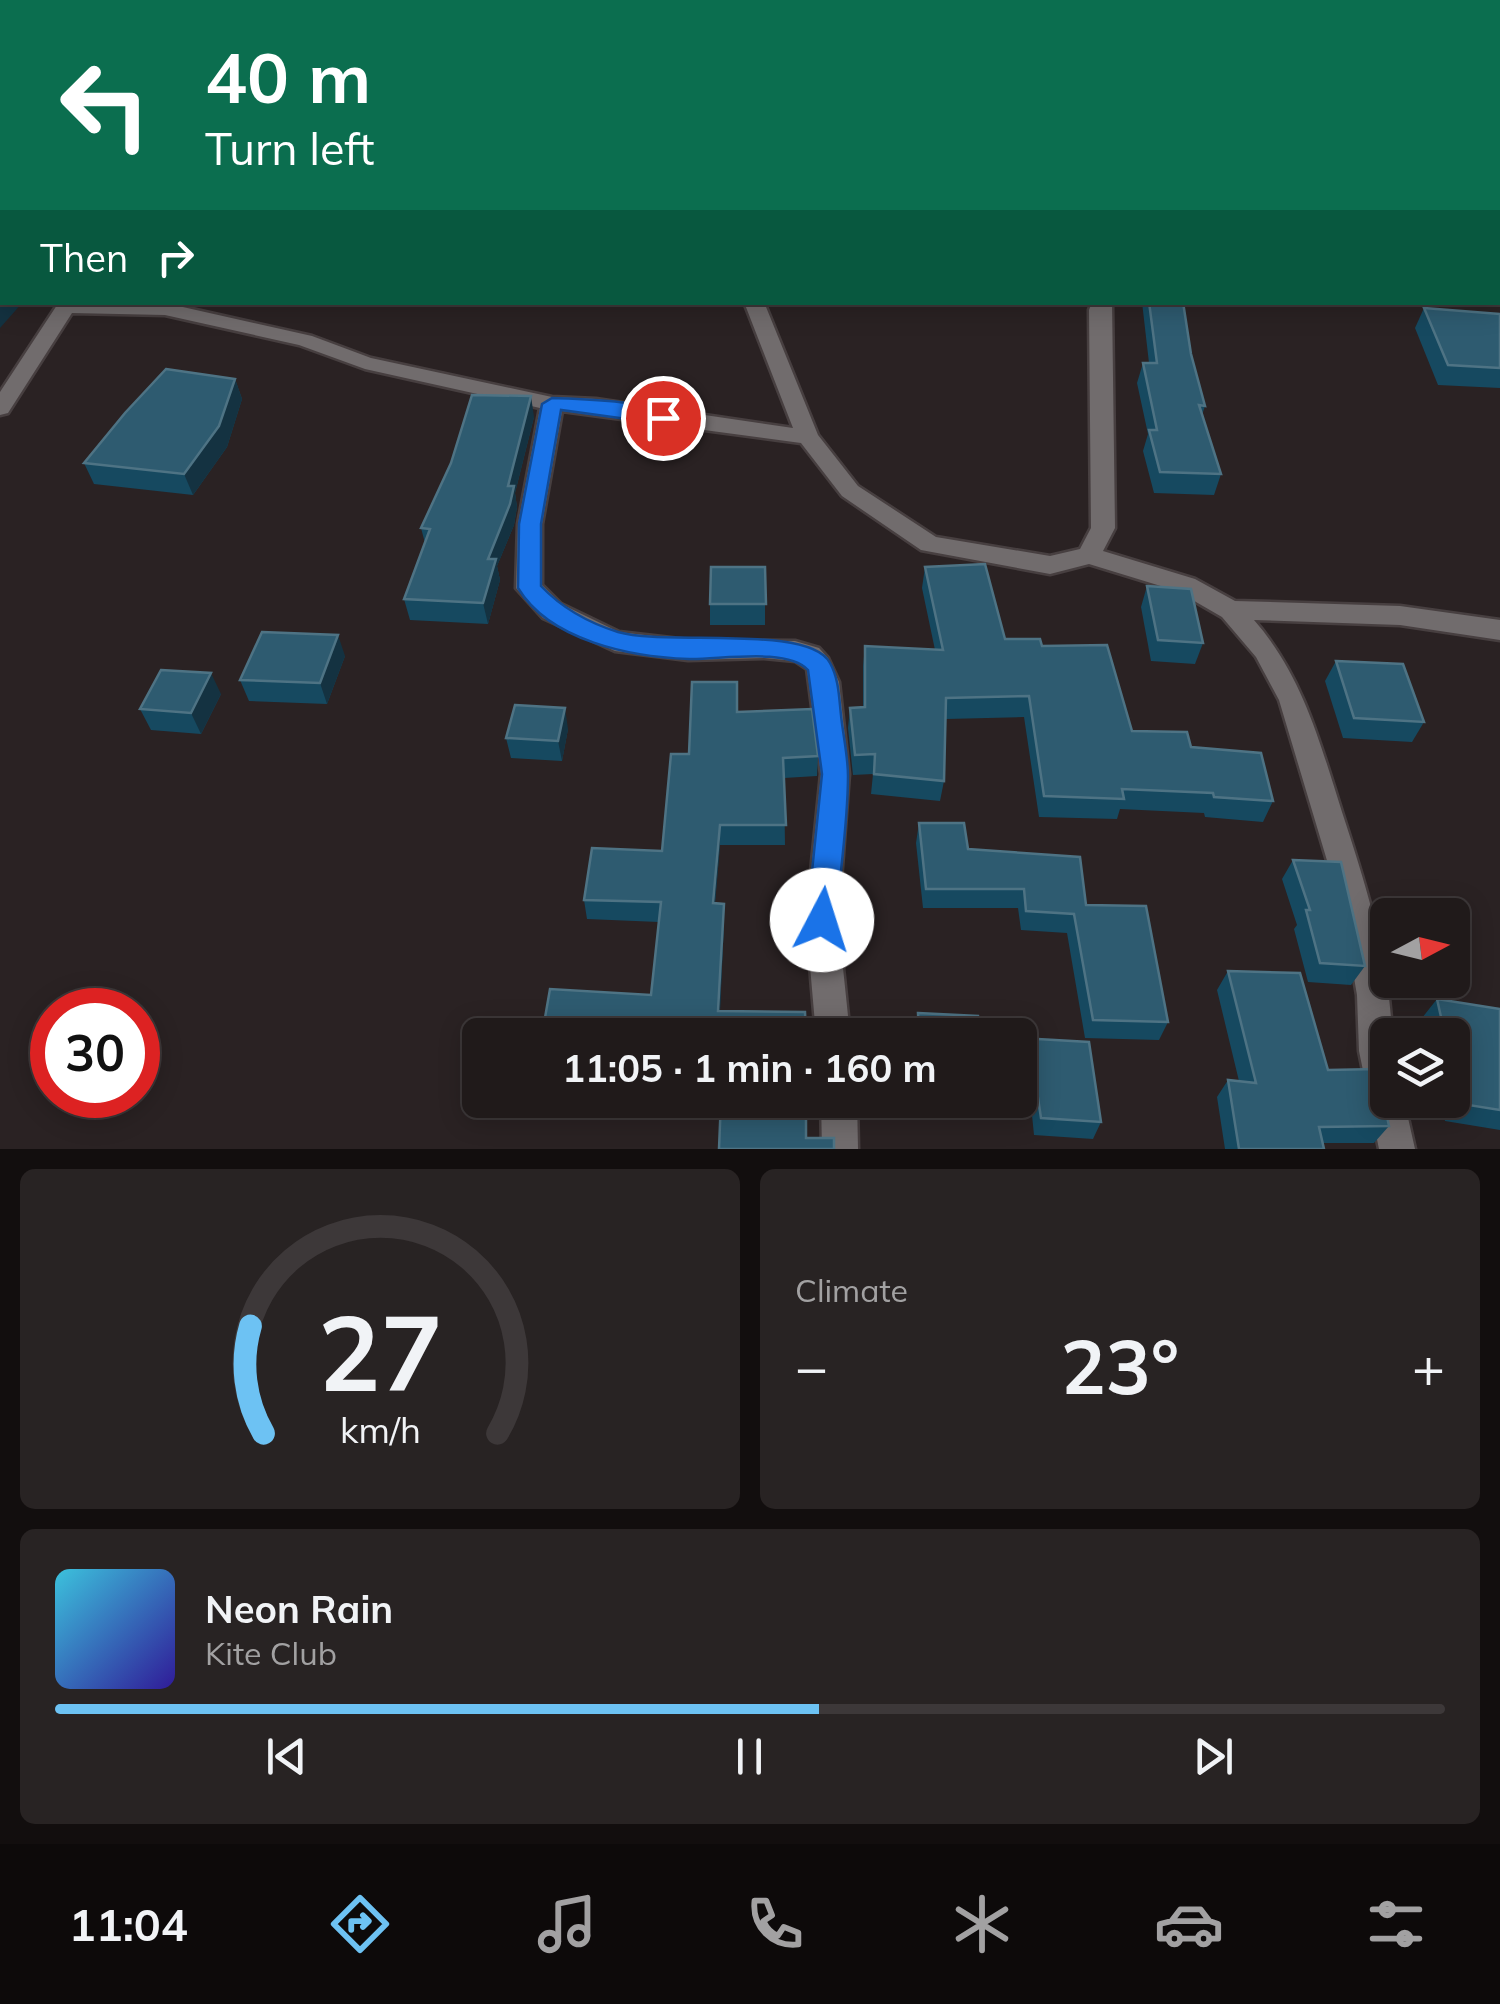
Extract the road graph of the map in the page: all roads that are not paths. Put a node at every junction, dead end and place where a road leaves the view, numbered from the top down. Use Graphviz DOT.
graph roads {
  1 [pos="67,305"];
  2 [pos="755,305"];
  3 [pos="1100,305"];
  4 [pos="552,404"];
  5 [pos="0,408"];
  6 [pos="808,437"];
  7 [pos="1088,556"];
  8 [pos="1231,610"];
  9 [pos="1500,630"];
  10 [pos="831,1018"];
  11 [pos="839,1118"];
  12 [pos="840,1149"];
  13 [pos="1397,1149"];
  1 -- 4 [label="street"];
  1 -- 5 [label="street"];
  2 -- 6 [label="street"];
  3 -- 7 [label="street"];
  4 -- 6 [label="street"];
  4 -- 10 [label="street"];
  6 -- 7 [label="street"];
  7 -- 8 [label="street"];
  8 -- 9 [label="street"];
  8 -- 13 [label="street"];
  11 -- 12 [label="street"];
}
